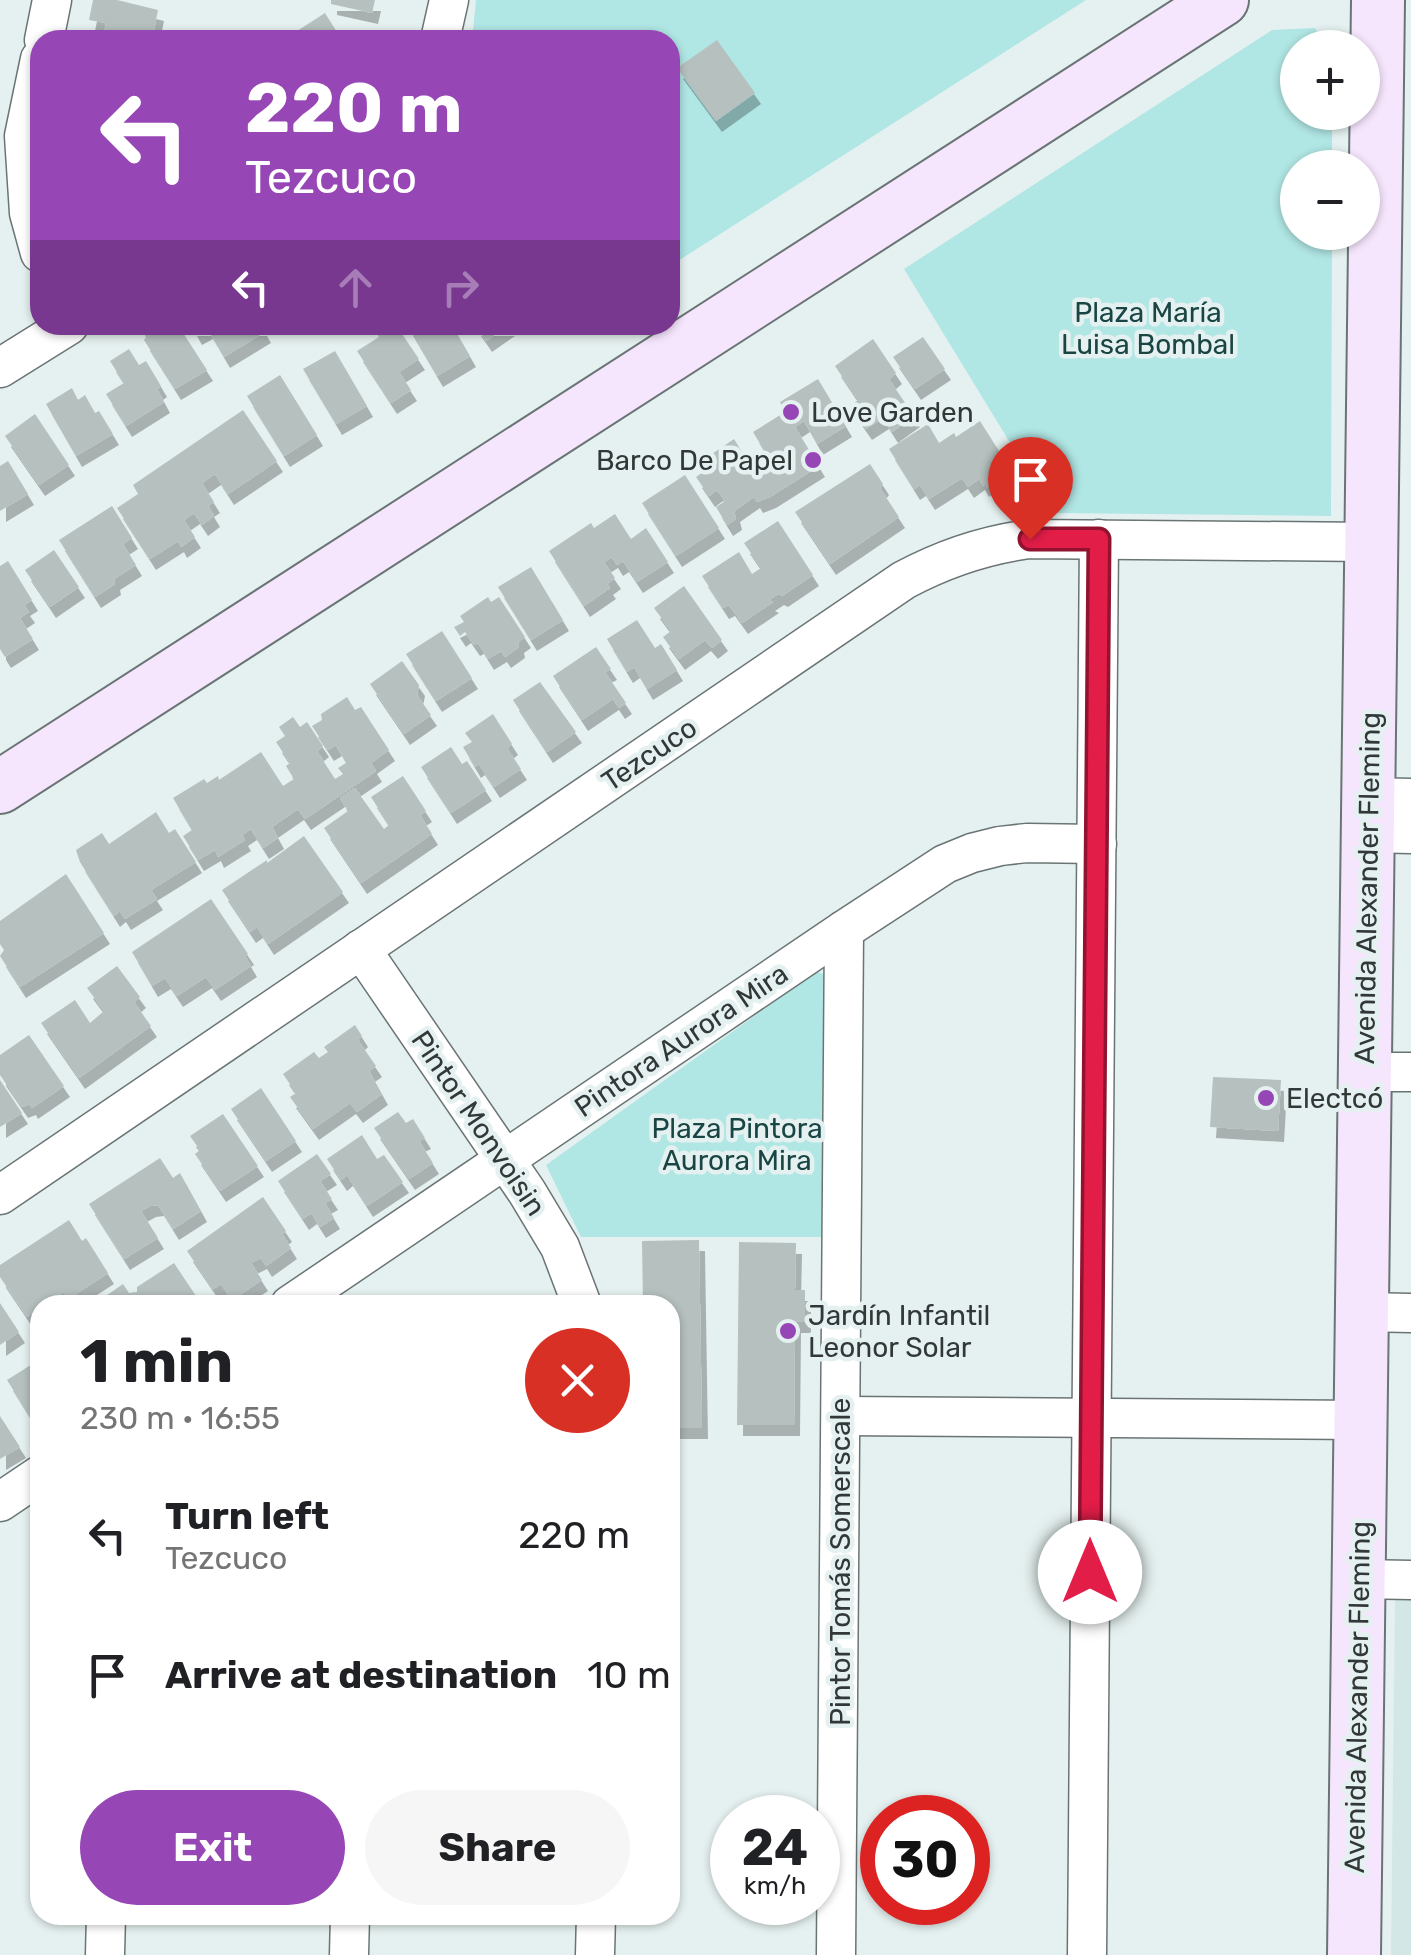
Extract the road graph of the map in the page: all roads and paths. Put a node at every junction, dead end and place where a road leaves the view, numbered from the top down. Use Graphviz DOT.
graph roads {
  1 [pos="52,0"];
  2 [pos="449,0"];
  3 [pos="1222,0"];
  4 [pos="1378,0"];
  5 [pos="1150,23"];
  6 [pos="46,30"];
  7 [pos="442,30"];
  8 [pos="30,107"];
  9 [pos="30,217"];
  10 [pos="52,335"];
  11 [pos="0,368"];
  12 [pos="1099,539"];
  13 [pos="1371,542"];
  14 [pos="0,787"];
  15 [pos="1389,816"];
  16 [pos="1097,844"];
  17 [pos="844,930"];
  18 [pos="361,950"];
  19 [pos="1388,1072"];
  20 [pos="504,1159"];
  21 [pos="0,1194"];
  22 [pos="310,1295"];
  23 [pos="578,1295"];
  24 [pos="1386,1312"];
  25 [pos="841,1416"];
  26 [pos="1092,1418"];
  27 [pos="1361,1420"];
  28 [pos="30,1482"];
  29 [pos="0,1502"];
  30 [pos="1359,1579"];
  31 [pos="1411,1580"];
  32 [pos="106,1925"];
  33 [pos="350,1925"];
  34 [pos="596,1925"];
  35 [pos="105,1955"];
  36 [pos="349,1955"];
  37 [pos="595,1955"];
  38 [pos="836,1955"];
  39 [pos="1086,1955"];
  40 [pos="1354,1955"];
  1 -- 6 [label="street"];
  2 -- 7 [label="street"];
  3 -- 5 [label="main road"];
  4 -- 13 [label="main road, Avenida Alexander Fleming"];
  5 -- 14 [label="main road"];
  8 -- 9 [label="street"];
  10 -- 11 [label="street"];
  12 -- 13 [label="street, Tezcuco"];
  12 -- 16 [label="street"];
  12 -- 18 [label="street, Tezcuco"];
  13 -- 15 [label="main road, Avenida Alexander Fleming"];
  15 -- 19 [label="main road, Avenida Alexander Fleming"];
  16 -- 17 [label="street, Pintora Aurora Mira"];
  16 -- 26 [label="street"];
  17 -- 20 [label="street, Pintora Aurora Mira"];
  17 -- 25 [label="street, Pintor Tomás Somerscale"];
  18 -- 20 [label="street, Pintor Monvoisin"];
  18 -- 21 [label="street, Tezcuco"];
  19 -- 24 [label="main road, Avenida Alexander Fleming"];
  20 -- 22 [label="street, Pintora Aurora Mira"];
  20 -- 23 [label="street, Pintor Monvoisin"];
  24 -- 27 [label="main road, Avenida Alexander Fleming"];
  25 -- 26 [label="street"];
  25 -- 38 [label="street, Pintor Tomás Somerscale"];
  26 -- 27 [label="street"];
  26 -- 39 [label="street"];
  27 -- 30 [label="main road, Avenida Alexander Fleming"];
  28 -- 29 [label="street"];
  30 -- 31 [label="street"];
  30 -- 40 [label="main road, Avenida Alexander Fleming"];
  32 -- 35 [label="street"];
  33 -- 36 [label="street"];
  34 -- 37 [label="street"];
}
